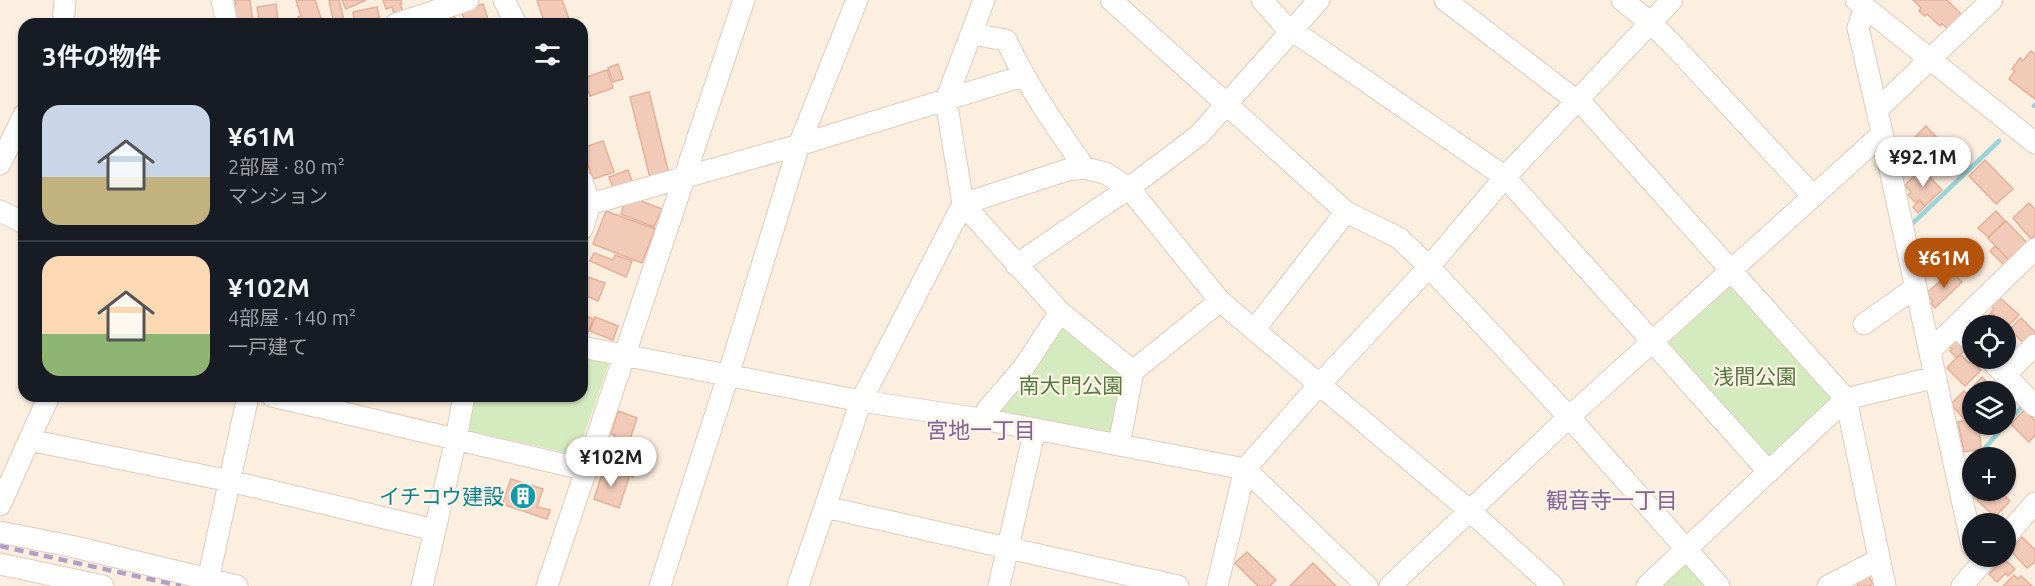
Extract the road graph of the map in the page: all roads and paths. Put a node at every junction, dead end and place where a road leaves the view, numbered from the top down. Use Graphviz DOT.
graph roads {
  1 [pos="65,0"];
  2 [pos="222,0"];
  3 [pos="468,0"];
  4 [pos="504,0"];
  5 [pos="744,0"];
  6 [pos="857,0"];
  7 [pos="984,0"];
  8 [pos="1112,0"];
  9 [pos="1262,0"];
  10 [pos="1319,0"];
  11 [pos="1444,0"];
  12 [pos="1622,0"];
  13 [pos="1672,0"];
  14 [pos="1992,0"];
  15 [pos="1861,3"];
  16 [pos="413,8"];
  17 [pos="64,18"];
  18 [pos="225,18"];
  19 [pos="513,18"];
  20 [pos="1651,23"];
  21 [pos="1293,30"];
  22 [pos="972,34"];
  23 [pos="1931,59"];
  24 [pos="1023,76"];
  25 [pos="946,100"];
  26 [pos="1578,101"];
  27 [pos="1227,104"];
  28 [pos="1877,110"];
  29 [pos="18,127"];
  30 [pos="1882,134"];
  31 [pos="2035,143"];
  32 [pos="799,145"];
  33 [pos="0,164"];
  34 [pos="1085,168"];
  35 [pos="685,177"];
  36 [pos="1505,177"];
  37 [pos="1129,188"];
  38 [pos="1813,196"];
  39 [pos="588,198"];
  40 [pos="590,204"];
  41 [pos="963,204"];
  42 [pos="588,210"];
  43 [pos="0,211"];
  44 [pos="1346,212"];
  45 [pos="18,220"];
  46 [pos="2035,249"];
  47 [pos="1016,265"];
  48 [pos="1429,267"];
  49 [pos="1732,269"];
  50 [pos="1916,287"];
  51 [pos="1220,301"];
  52 [pos="1060,312"];
  53 [pos="1864,324"];
  54 [pos="1957,326"];
  55 [pos="1254,330"];
  56 [pos="1962,331"];
  57 [pos="1653,341"];
  58 [pos="2035,345"];
  59 [pos="588,348"];
  60 [pos="1930,351"];
  61 [pos="624,355"];
  62 [pos="1999,369"];
  63 [pos="1133,371"];
  64 [pos="2005,375"];
  65 [pos="728,376"];
  66 [pos="1936,378"];
  67 [pos="1319,386"];
  68 [pos="1846,399"];
  69 [pos="861,401"];
  70 [pos="46,402"];
  71 [pos="247,402"];
  72 [pos="298,402"];
  73 [pos="463,402"];
  74 [pos="2035,406"];
  75 [pos="1569,417"];
  76 [pos="988,420"];
  77 [pos="1035,429"];
  78 [pos="456,438"];
  79 [pos="29,440"];
  80 [pos="1119,445"];
  81 [pos="1245,469"];
  82 [pos="587,470"];
  83 [pos="1769,472"];
  84 [pos="230,481"];
  85 [pos="2035,503"];
  86 [pos="0,505"];
  87 [pos="825,507"];
  88 [pos="1470,511"];
  89 [pos="1965,513"];
  90 [pos="2016,525"];
  91 [pos="435,530"];
  92 [pos="0,532"];
  93 [pos="1008,548"];
  94 [pos="1687,548"];
  95 [pos="1878,560"];
  96 [pos="0,564"];
  97 [pos="1981,567"];
  98 [pos="208,580"];
  99 [pos="103,586"];
  100 [pos="237,586"];
  101 [pos="422,586"];
  102 [pos="547,586"];
  103 [pos="660,586"];
  104 [pos="798,586"];
  105 [pos="999,586"];
  106 [pos="1178,586"];
  107 [pos="1217,586"];
  108 [pos="1367,586"];
  109 [pos="1390,586"];
  110 [pos="1553,586"];
  111 [pos="1647,586"];
  112 [pos="1719,586"];
  113 [pos="1828,586"];
  114 [pos="1885,586"];
  115 [pos="1962,586"];
  1 -- 17 [label="street"];
  2 -- 18 [label="street"];
  3 -- 16 [label="street"];
  4 -- 19 [label="street"];
  5 -- 35 [label="street"];
  6 -- 32 [label="street"];
  7 -- 22 [label="street"];
  8 -- 27 [label="street"];
  9 -- 21 [label="street"];
  10 -- 21 [label="street"];
  11 -- 26 [label="street"];
  12 -- 20 [label="street"];
  13 -- 20 [label="street"];
  14 -- 23 [label="street"];
  15 -- 23 [label="street"];
  15 -- 28 [label="street"];
  20 -- 26 [label="street"];
  20 -- 38 [label="street"];
  21 -- 27 [label="street"];
  21 -- 36 [label="street"];
  22 -- 24 [label="street"];
  22 -- 25 [label="street"];
  23 -- 28 [label="street"];
  23 -- 31 [label="street"];
  24 -- 25 [label="street"];
  24 -- 34 [label="street"];
  25 -- 32 [label="street"];
  25 -- 41 [label="street"];
  26 -- 36 [label="street"];
  26 -- 49 [label="street"];
  27 -- 37 [label="street"];
  27 -- 44 [label="street"];
  28 -- 30 [label="street"];
  29 -- 33 [label="street"];
  30 -- 38 [label="street"];
  30 -- 50 [label="street"];
  32 -- 35 [label="street"];
  32 -- 65 [label="street"];
  34 -- 37 [label="street"];
  34 -- 41 [label="street"];
  35 -- 40 [label="street"];
  35 -- 61 [label="street"];
  36 -- 48 [label="street"];
  36 -- 57 [label="street"];
  37 -- 47 [label="street"];
  37 -- 51 [label="street"];
  38 -- 49 [label="street"];
  39 -- 40 [label="street"];
  40 -- 42 [label="street"];
  41 -- 47 [label="street"];
  41 -- 69 [label="street"];
  43 -- 45 [label="street"];
  44 -- 48 [label="street"];
  44 -- 55 [label="street"];
  46 -- 54 [label="street"];
  47 -- 52 [label="street"];
  48 -- 67 [label="street"];
  48 -- 75 [label="street"];
  49 -- 57 [label="street"];
  49 -- 68 [label="street"];
  50 -- 53 [label="street"];
  50 -- 60 [label="street"];
  51 -- 55 [label="street"];
  51 -- 63 [label="street"];
  52 -- 63 [label="street"];
  52 -- 76 [label="street"];
  54 -- 56 [label="street"];
  54 -- 60 [label="street"];
  55 -- 67 [label="street"];
  57 -- 75 [label="street"];
  57 -- 83 [label="street"];
  58 -- 64 [label="street"];
  59 -- 61 [label="street"];
  60 -- 66 [label="street"];
  61 -- 65 [label="street"];
  61 -- 82 [label="street"];
  62 -- 64 [label="street"];
  63 -- 80 [label="street"];
  64 -- 74 [label="street"];
  65 -- 69 [label="street"];
  65 -- 103 [label="street"];
  66 -- 68 [label="street"];
  66 -- 89 [label="street"];
  67 -- 81 [label="street"];
  67 -- 88 [label="street"];
  68 -- 83 [label="street"];
  68 -- 95 [label="street"];
  69 -- 76 [label="street"];
  69 -- 87 [label="street"];
  70 -- 79 [label="street"];
  71 -- 84 [label="street"];
  72 -- 78 [label="street"];
  73 -- 78 [label="street"];
  75 -- 88 [label="street"];
  75 -- 94 [label="street"];
  76 -- 77 [label="street"];
  77 -- 80 [label="street"];
  77 -- 93 [label="street"];
  78 -- 82 [label="street"];
  78 -- 91 [label="street"];
  79 -- 84 [label="street"];
  79 -- 86 [label="street"];
  80 -- 81 [label="street"];
  81 -- 107 [label="street"];
  81 -- 108 [label="street"];
  82 -- 102 [label="street"];
  83 -- 94 [label="street"];
  84 -- 91 [label="street"];
  84 -- 98 [label="street"];
  85 -- 90 [label="street"];
  87 -- 93 [label="street"];
  87 -- 104 [label="street"];
  88 -- 109 [label="street"];
  88 -- 110 [label="street"];
  91 -- 101 [label="street"];
  92 -- 98 [label="street"];
  93 -- 105 [label="street"];
  93 -- 106 [label="street"];
  94 -- 111 [label="street"];
  94 -- 112 [label="street"];
  95 -- 113 [label="street"];
  95 -- 114 [label="street"];
  96 -- 99 [label="street"];
  97 -- 115 [label="street"];
  98 -- 100 [label="street"];
}
